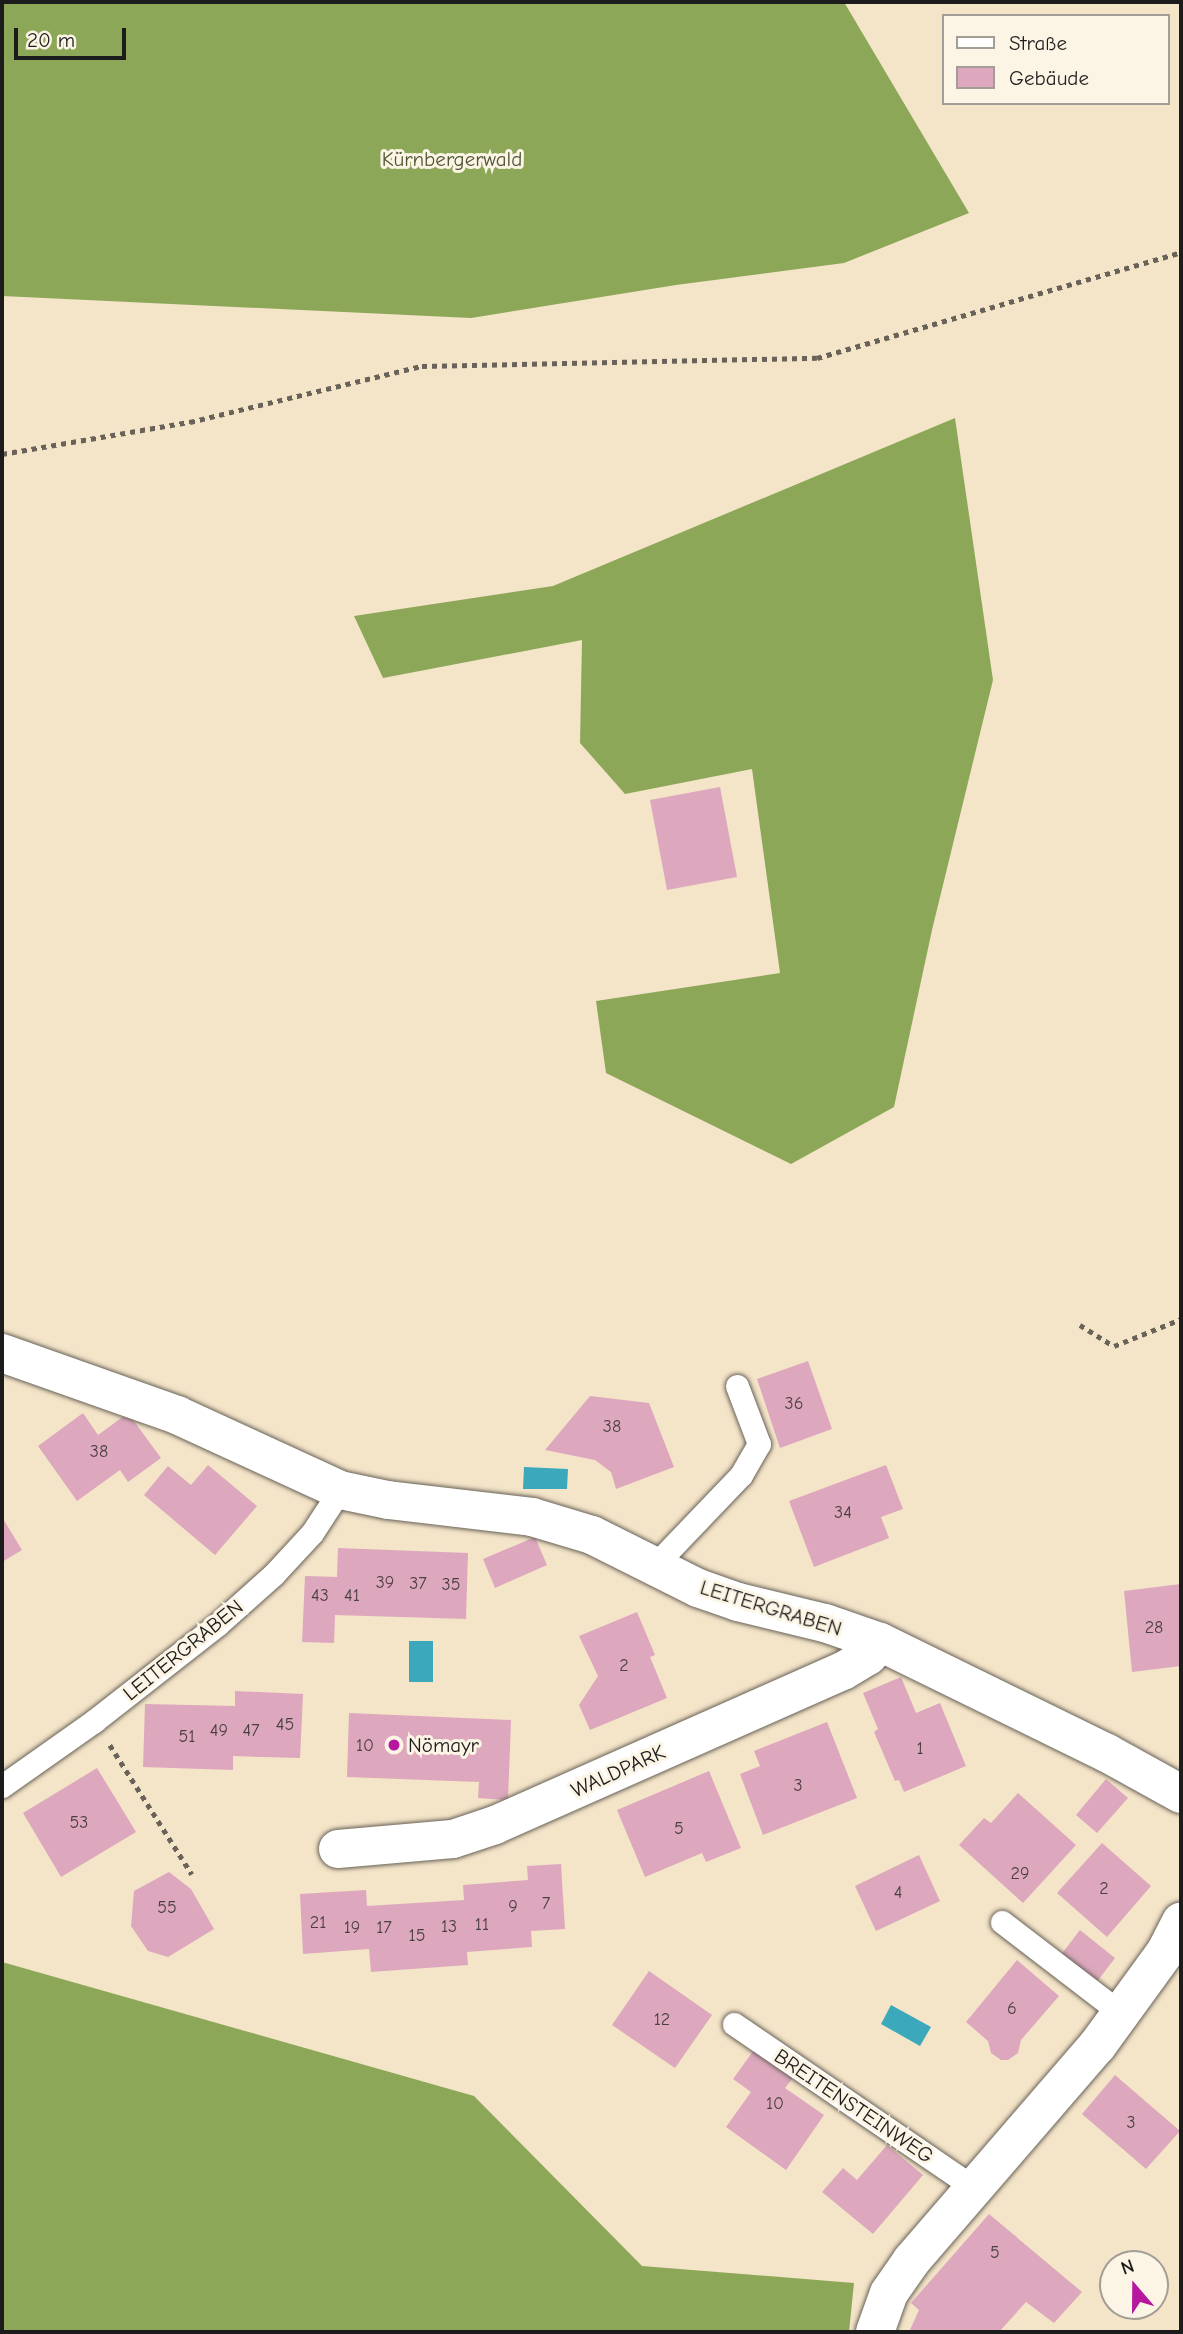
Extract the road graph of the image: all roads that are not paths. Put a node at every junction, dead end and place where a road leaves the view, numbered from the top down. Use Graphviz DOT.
graph roads {
  1 [pos="2,1353"];
  2 [pos="737,1386"];
  3 [pos="340,1490"];
  4 [pos="654,1566"];
  5 [pos="880,1642"];
  6 [pos="2,1786"];
  7 [pos="1181,1794"];
  8 [pos="338,1849"];
  9 [pos="1002,1922"];
  10 [pos="1181,1922"];
  11 [pos="1122,2014"];
  12 [pos="734,2024"];
  13 [pos="974,2188"];
  14 [pos="875,2332"];
  1 -- 3 [label="street, LEITERGRABEN"];
  2 -- 4 [label="lane"];
  3 -- 4 [label="street, LEITERGRABEN"];
  3 -- 6 [label="lane, LEITERGRABEN"];
  4 -- 5 [label="street, LEITERGRABEN"];
  5 -- 7 [label="street, LEITERGRABEN"];
  5 -- 8 [label="street, WALDPARK"];
  9 -- 11 [label="lane"];
  10 -- 11 [label="street"];
  11 -- 13 [label="street"];
  12 -- 13 [label="lane, BREITENSTEINWEG"];
  13 -- 14 [label="street"];
}
